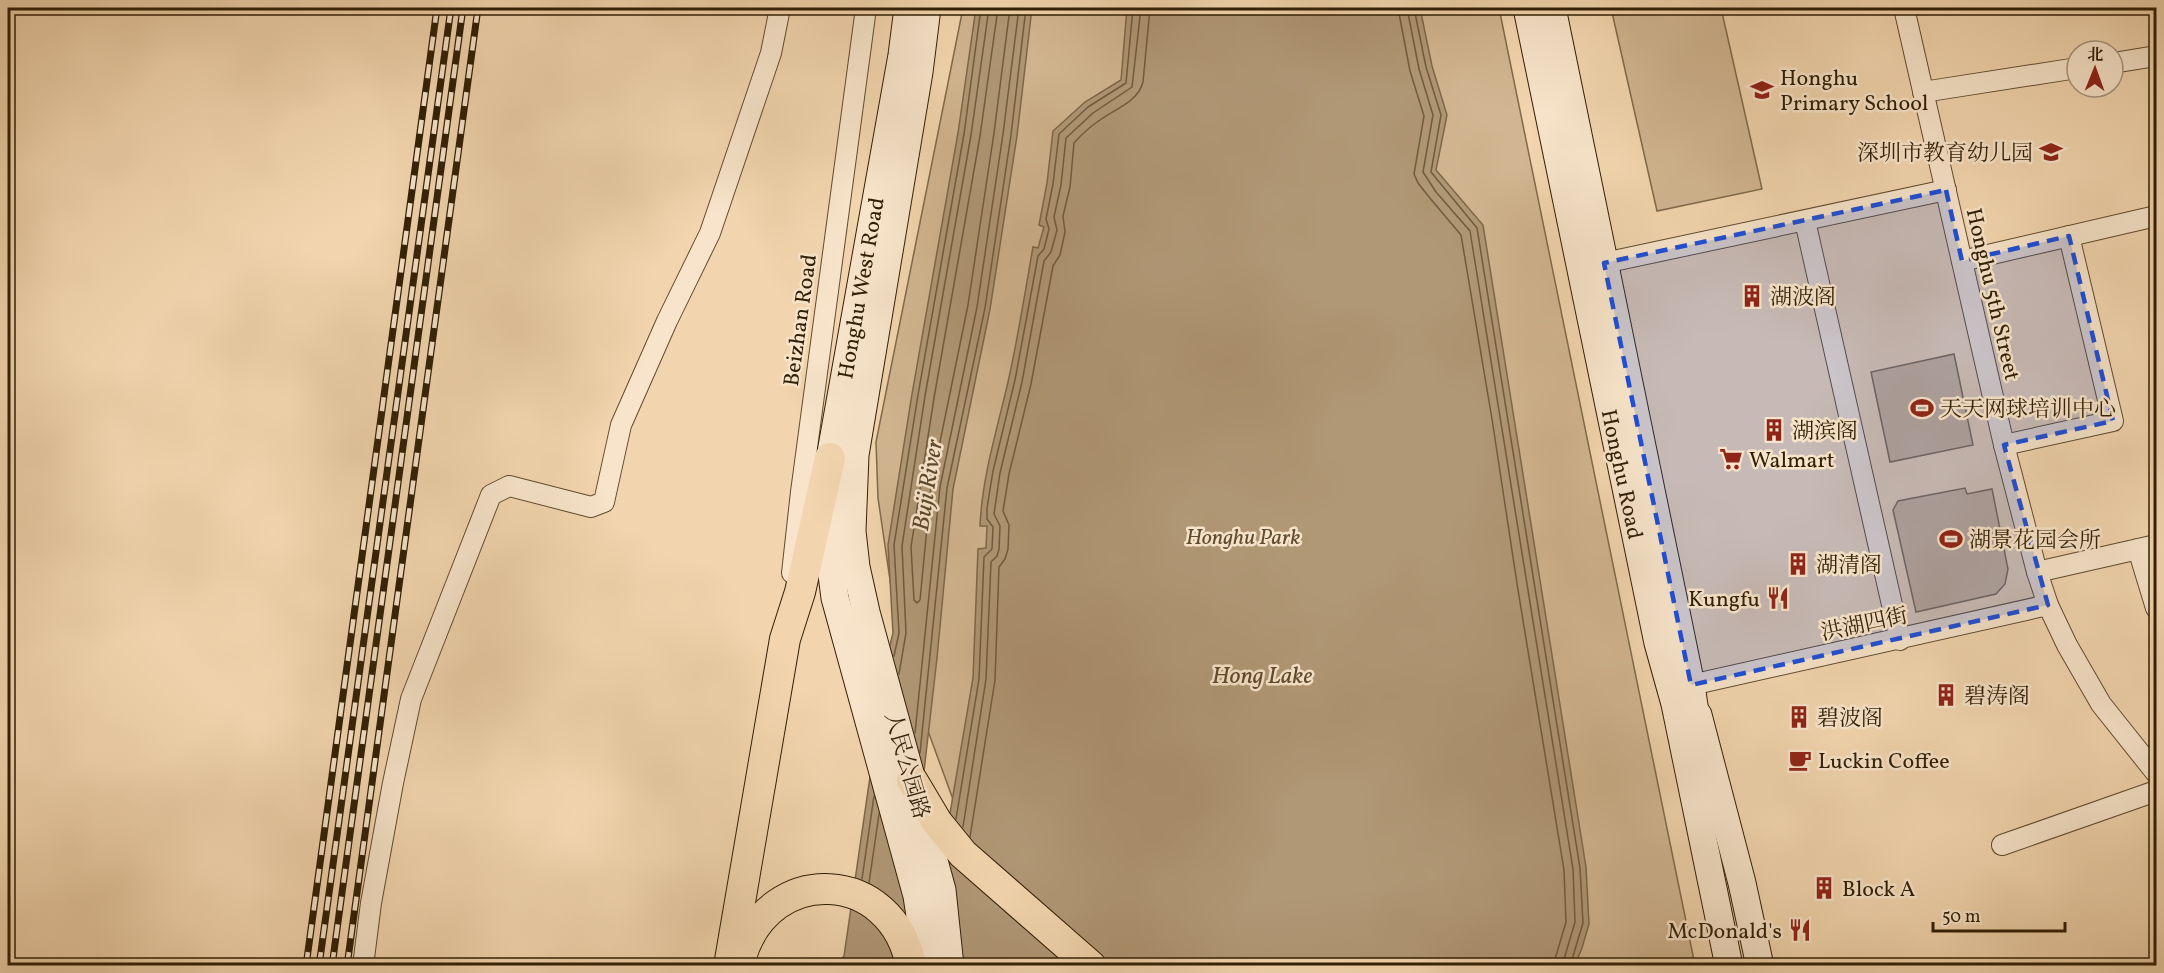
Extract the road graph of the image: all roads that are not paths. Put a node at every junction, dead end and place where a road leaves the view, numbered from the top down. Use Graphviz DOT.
graph roads {
  1 [pos="780,8"];
  2 [pos="866,8"];
  3 [pos="908,8"];
  4 [pos="927,8"];
  5 [pos="1527,8"];
  6 [pos="1552,8"];
  7 [pos="1904,8"];
  8 [pos="2157,56"];
  9 [pos="2125,61"];
  10 [pos="2065,70"];
  11 [pos="1923,92"];
  12 [pos="1946,190"];
  13 [pos="2157,216"];
  14 [pos="1805,220"];
  15 [pos="2069,236"];
  16 [pos="1962,261"];
  17 [pos="1604,263"];
  18 [pos="2004,445"];
  19 [pos="830,458"];
  20 [pos="2147,547"];
  21 [pos="843,568"];
  22 [pos="2037,572"];
  23 [pos="2048,605"];
  24 [pos="2157,608"];
  25 [pos="785,639"];
  26 [pos="1900,640"];
  27 [pos="1658,643"];
  28 [pos="1691,685"];
  29 [pos="2157,772"];
  30 [pos="912,780"];
  31 [pos="2157,791"];
  32 [pos="2002,845"];
  33 [pos="1730,948"];
  34 [pos="363,966"];
  35 [pos="729,966"];
  36 [pos="740,966"];
  37 [pos="911,966"];
  38 [pos="924,966"];
  39 [pos="950,966"];
  40 [pos="1091,966"];
  41 [pos="1712,966"];
  42 [pos="1742,966"];
  43 [pos="1760,966"];
  1 -- 34 [label="street"];
  2 -- 25 [label="street, Beizhan Road"];
  3 -- 19 [label="street, Honghu West Road"];
  4 -- 21 [label="street, Honghu West Road"];
  5 -- 27 [label="street, Honghu Road"];
  6 -- 17 [label="street, Honghu Road"];
  7 -- 11 [label="street, Honghu 5th Street"];
  8 -- 9 [label="street"];
  10 -- 11 [label="street"];
  11 -- 12 [label="street, Honghu 5th Street"];
  12 -- 14 [label="street"];
  12 -- 16 [label="street, Honghu 5th Street"];
  13 -- 15 [label="street"];
  14 -- 17 [label="street"];
  14 -- 26 [label="street"];
  15 -- 16 [label="street"];
  15 -- 18 [label="street"];
  16 -- 18 [label="street, Honghu 5th Street"];
  17 -- 28 [label="street, Honghu Road"];
  18 -- 22 [label="street, Honghu 5th Street"];
  19 -- 21 [label="street, Honghu West Road"];
  19 -- 25 [label="main road"];
  20 -- 22 [label="street"];
  20 -- 24 [label="street"];
  21 -- 30 [label="street, 人民公园路"];
  21 -- 38 [label="street, 人民公园路"];
  22 -- 23 [label="street, Honghu 5th Street"];
  23 -- 26 [label="street, 洪湖四街"];
  23 -- 29 [label="street, Honghu 5th Street"];
  25 -- 35 [label="main road"];
  26 -- 28 [label="street, 洪湖四街"];
  27 -- 33 [label="street, Honghu Road"];
  27 -- 41 [label="street"];
  28 -- 33 [label="street, Honghu Road"];
  28 -- 43 [label="street"];
  30 -- 39 [label="street, 人民公园路"];
  30 -- 40 [label="main road"];
  31 -- 32 [label="street"];
  33 -- 42 [label="street"];
  36 -- 37 [label="main road"];
}
